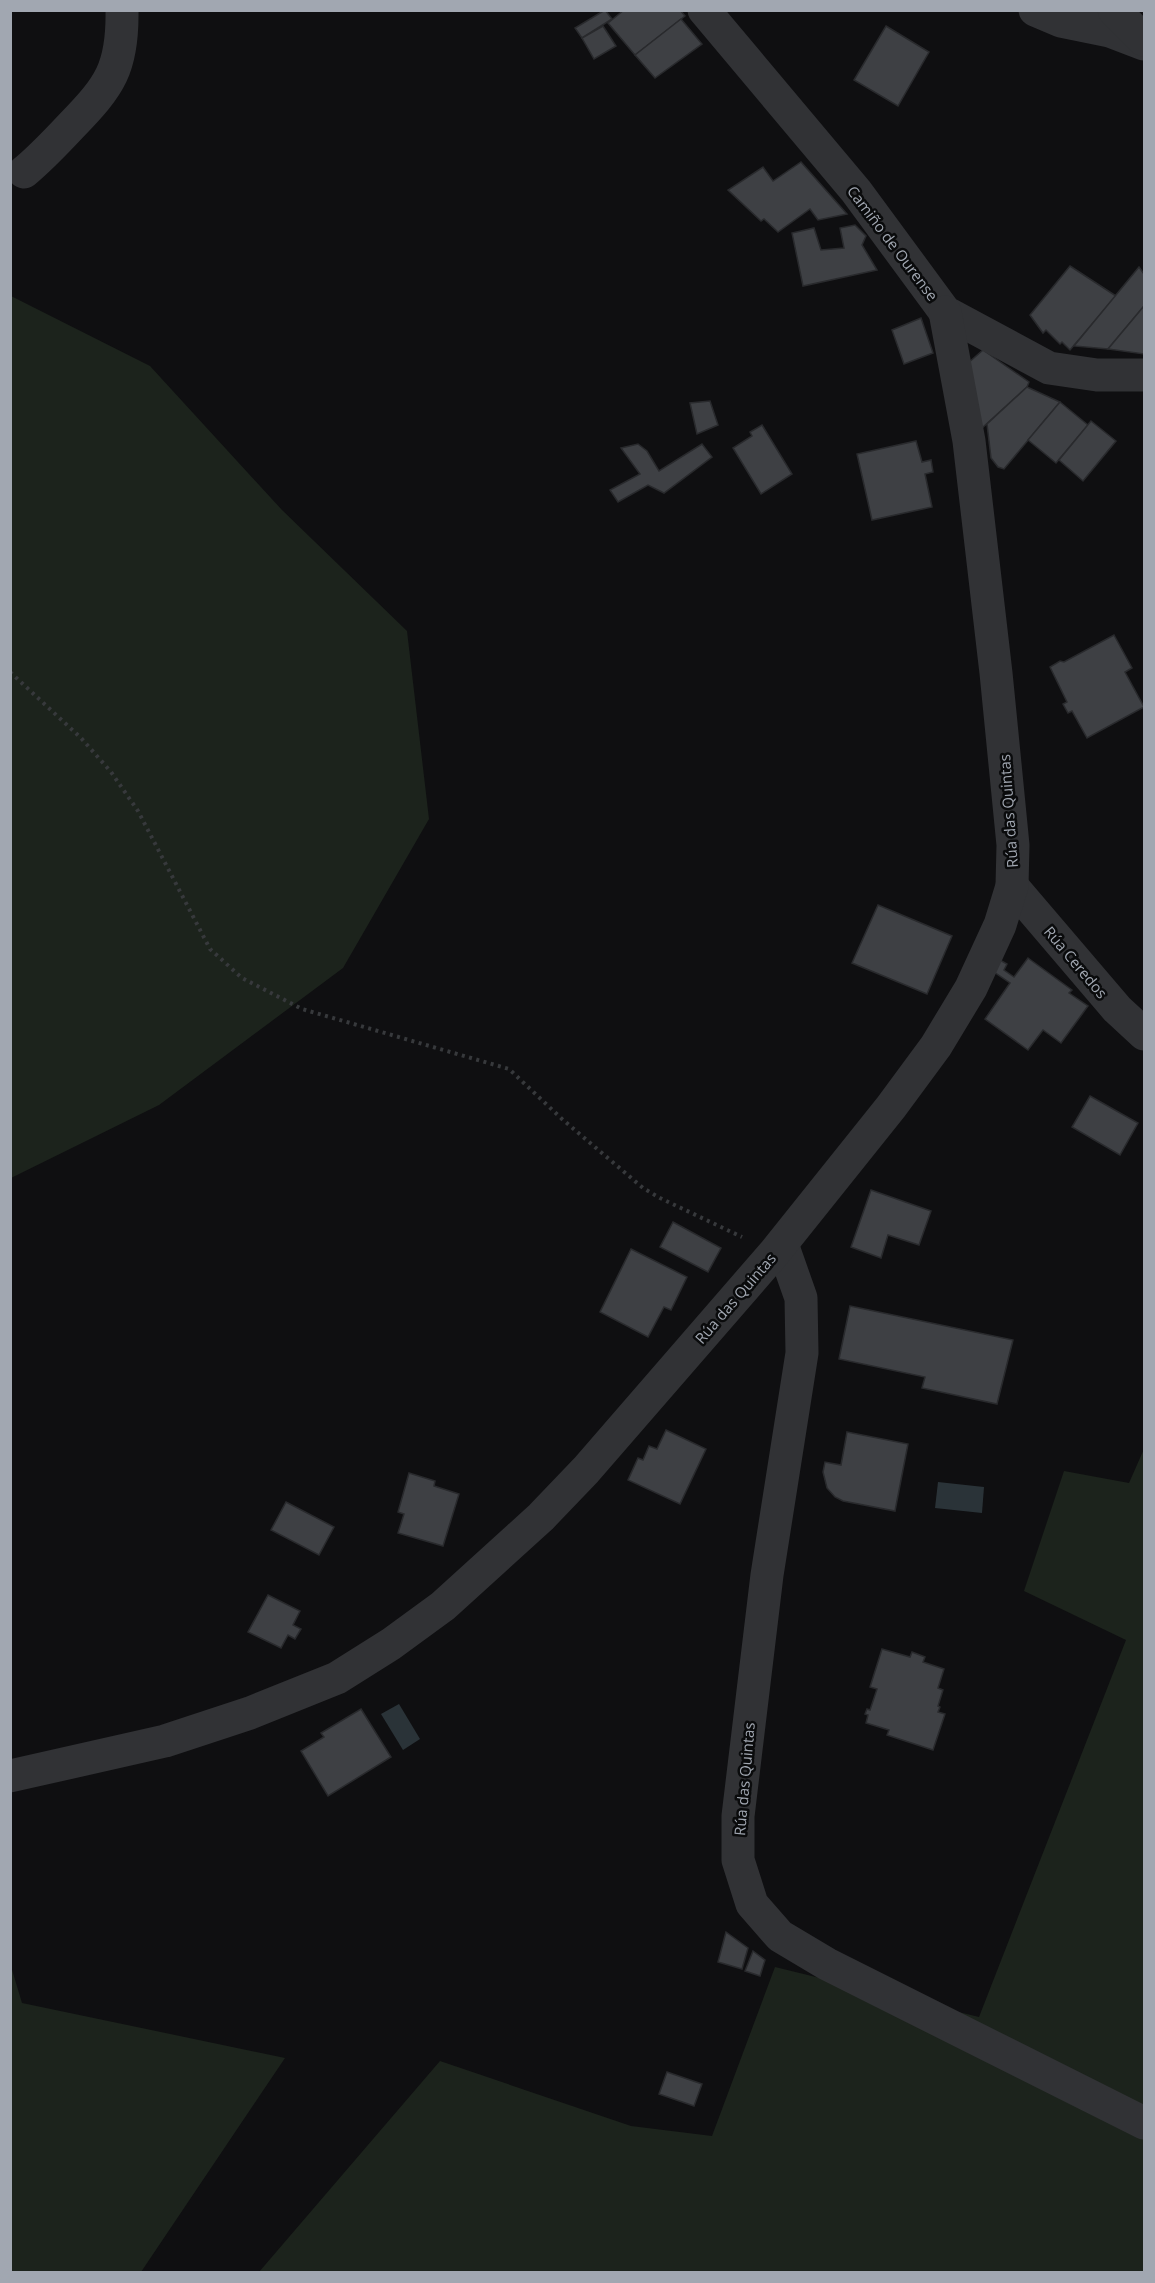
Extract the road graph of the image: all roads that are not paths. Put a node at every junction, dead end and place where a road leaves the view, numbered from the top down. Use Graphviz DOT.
graph roads {
  1 [pos="122,10"];
  2 [pos="704,10"];
  3 [pos="1035,10"];
  4 [pos="1114,10"];
  5 [pos="1144,42"];
  6 [pos="24,172"];
  7 [pos="945,312"];
  8 [pos="1144,375"];
  9 [pos="1012,886"];
  10 [pos="1144,1034"];
  11 [pos="778,1248"];
  12 [pos="10,1776"];
  13 [pos="1144,2122"];
  1 -- 6 [label="street"];
  2 -- 7 [label="street, Camiño de Ourense"];
  3 -- 5 [label="street"];
  4 -- 5 [label="street"];
  7 -- 8 [label="street, Camiño de Ourense"];
  7 -- 9 [label="street, Rúa das Quintas"];
  9 -- 10 [label="street, Rúa Ceredos"];
  9 -- 11 [label="street, Rúa das Quintas"];
  11 -- 12 [label="street, Rúa das Quintas"];
  11 -- 13 [label="street, Rúa das Quintas"];
}
